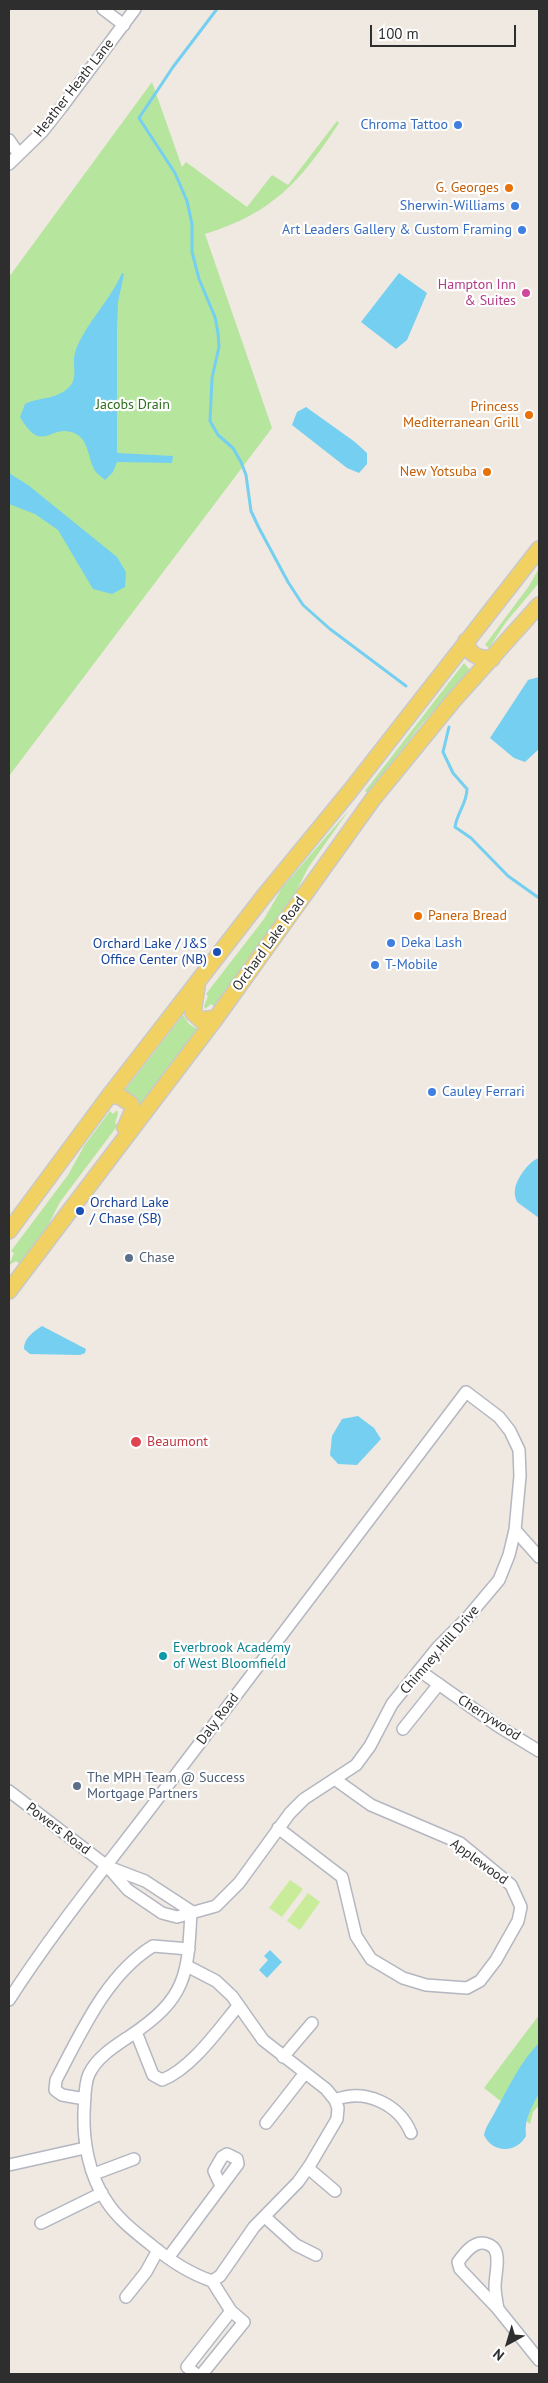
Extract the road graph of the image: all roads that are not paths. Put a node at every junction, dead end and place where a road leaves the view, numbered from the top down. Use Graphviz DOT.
graph roads {
  1 [pos="103,9"];
  2 [pos="135,9"];
  3 [pos="124,25"];
  4 [pos="9,140"];
  5 [pos="18,153"];
  6 [pos="9,164"];
  7 [pos="539,549"];
  8 [pos="539,605"];
  9 [pos="466,641"];
  10 [pos="492,659"];
  11 [pos="350,791"];
  12 [pos="335,853"];
  13 [pos="199,981"];
  14 [pos="216,1018"];
  15 [pos="109,1096"];
  16 [pos="111,1156"];
  17 [pos="9,1231"];
  18 [pos="13,1278"];
  19 [pos="9,1291"];
  20 [pos="466,1392"];
  21 [pos="515,1530"];
  22 [pos="539,1557"];
  23 [pos="420,1671"];
  24 [pos="439,1684"];
  25 [pos="403,1729"];
  26 [pos="539,1750"];
  27 [pos="336,1780"];
  28 [pos="9,1791"];
  29 [pos="278,1828"];
  30 [pos="107,1866"];
  31 [pos="164,1894"];
  32 [pos="154,1909"];
  33 [pos="191,1911"];
  34 [pos="189,1949"];
  35 [pos="187,1966"];
  36 [pos="9,2000"];
  37 [pos="238,2006"];
  38 [pos="312,2023"];
  39 [pos="136,2032"];
  40 [pos="283,2057"];
  41 [pos="305,2073"];
  42 [pos="85,2099"];
  43 [pos="335,2100"];
  44 [pos="266,2123"];
  45 [pos="412,2133"];
  46 [pos="85,2148"];
  47 [pos="134,2159"];
  48 [pos="9,2166"];
  49 [pos="308,2168"];
  50 [pos="94,2174"];
  51 [pos="221,2186"];
  52 [pos="335,2191"];
  53 [pos="102,2193"];
  54 [pos="264,2216"];
  55 [pos="41,2224"];
  56 [pos="158,2250"];
  57 [pos="316,2255"];
  58 [pos="168,2258"];
  59 [pos="212,2281"];
  60 [pos="126,2297"];
  61 [pos="498,2309"];
  62 [pos="231,2311"];
  63 [pos="539,2360"];
  64 [pos="196,2374"];
  65 [pos="202,2374"];
  1 -- 3 [label="street"];
  2 -- 3 [label="street, Heather Heath Lane"];
  3 -- 5 [label="street, Heather Heath Lane"];
  4 -- 5 [label="street"];
  5 -- 6 [label="street, Heather Heath Lane"];
  7 -- 9 [label="main road"];
  8 -- 10 [label="main road, Orchard Lake Road"];
  9 -- 10 [label="main road"];
  9 -- 11 [label="main road"];
  10 -- 12 [label="main road, Orchard Lake Road"];
  11 -- 12 [label="main road"];
  11 -- 13 [label="main road"];
  12 -- 14 [label="main road, Orchard Lake Road"];
  13 -- 14 [label="main road"];
  13 -- 15 [label="main road"];
  14 -- 16 [label="main road, Orchard Lake Road"];
  15 -- 16 [label="main road"];
  15 -- 17 [label="main road"];
  16 -- 18 [label="main road, Orchard Lake Road"];
  18 -- 19 [label="main road, Orchard Lake Road"];
  20 -- 21 [label="street, Chimney Hill Drive"];
  20 -- 30 [label="street, Daly Road"];
  21 -- 22 [label="street"];
  21 -- 23 [label="street, Chimney Hill Drive"];
  23 -- 24 [label="street, Cherrywood"];
  23 -- 27 [label="street, Chimney Hill Drive"];
  24 -- 25 [label="street"];
  24 -- 26 [label="street, Cherrywood"];
  27 -- 29 [label="street, Chimney Hill Drive"];
  27 -- 29 [label="street, Applewood"];
  28 -- 30 [label="street, Powers Road"];
  29 -- 33 [label="street, Chimney Hill Drive"];
  30 -- 31 [label="street"];
  30 -- 32 [label="street, Chimney Hill Drive"];
  30 -- 36 [label="street, Daly Road"];
  31 -- 32 [label="street"];
  31 -- 33 [label="street"];
  32 -- 33 [label="street, Chimney Hill Drive"];
  33 -- 34 [label="street"];
  34 -- 35 [label="street"];
  34 -- 42 [label="street"];
  35 -- 37 [label="street"];
  35 -- 39 [label="street"];
  37 -- 39 [label="street"];
  37 -- 40 [label="street"];
  38 -- 40 [label="street"];
  39 -- 42 [label="street"];
  40 -- 41 [label="street"];
  41 -- 43 [label="street"];
  41 -- 44 [label="street"];
  42 -- 46 [label="street"];
  43 -- 45 [label="street"];
  43 -- 49 [label="street"];
  46 -- 48 [label="street"];
  46 -- 50 [label="street"];
  47 -- 50 [label="street"];
  49 -- 52 [label="street"];
  49 -- 54 [label="street"];
  50 -- 53 [label="street"];
  51 -- 58 [label="street"];
  53 -- 55 [label="street"];
  53 -- 56 [label="street"];
  54 -- 57 [label="street"];
  54 -- 59 [label="street"];
  56 -- 58 [label="street"];
  56 -- 60 [label="street"];
  58 -- 59 [label="street"];
  59 -- 62 [label="street"];
  61 -- 61 [label="street"];
  61 -- 63 [label="street"];
  62 -- 64 [label="street"];
  62 -- 65 [label="street"];
}
